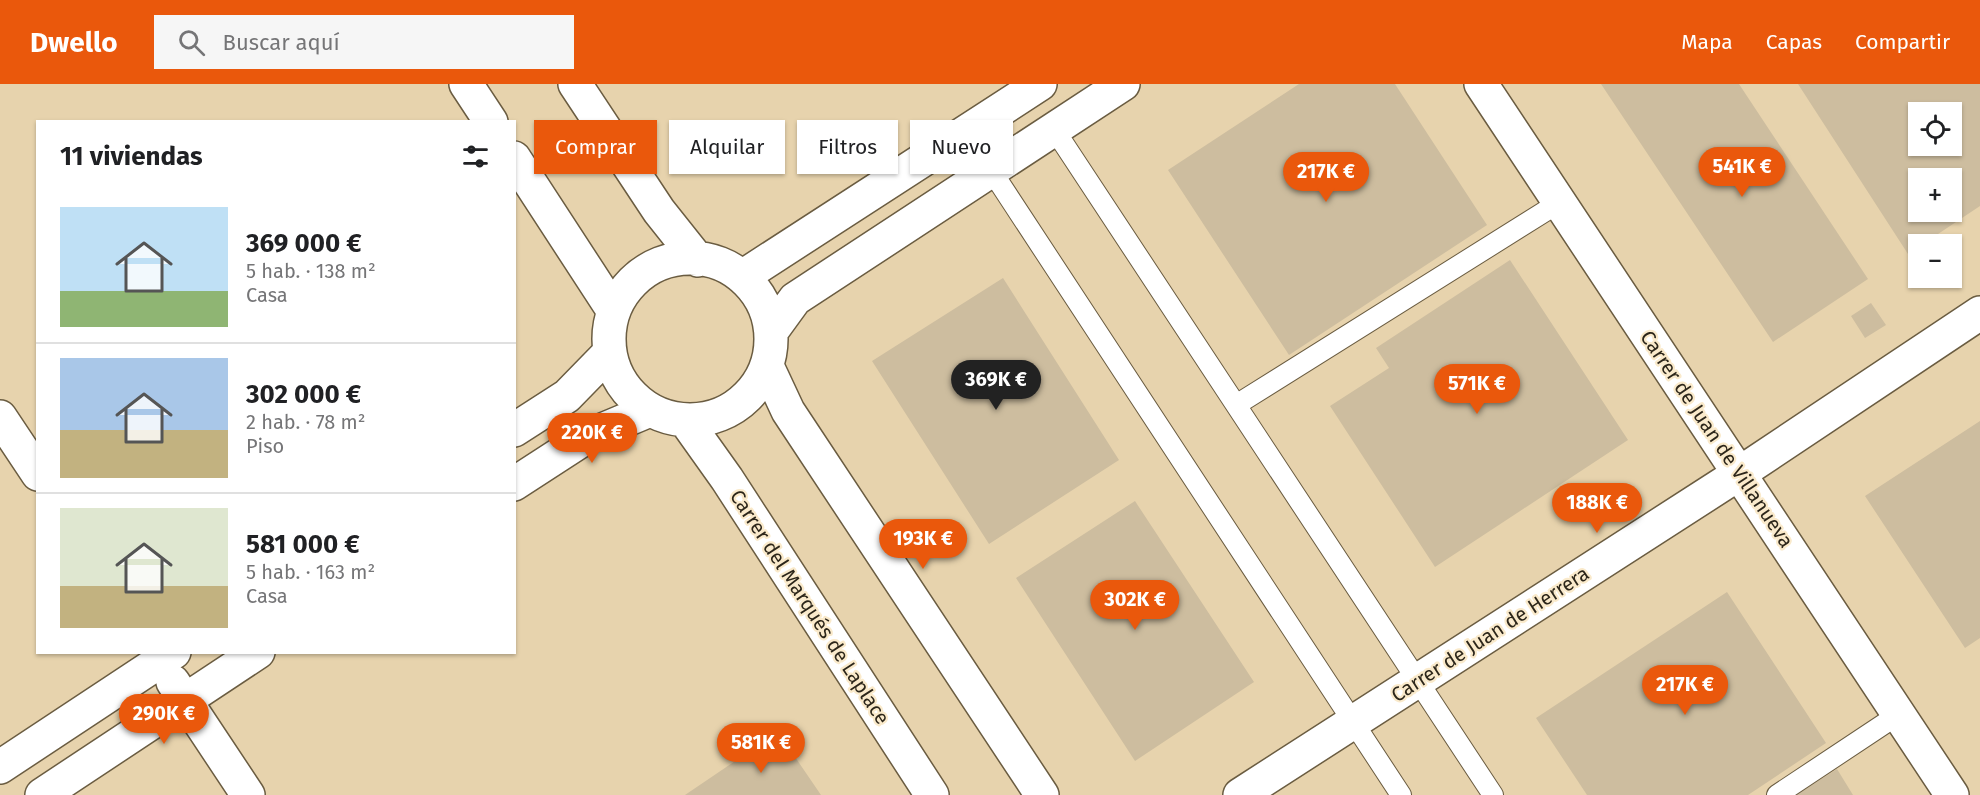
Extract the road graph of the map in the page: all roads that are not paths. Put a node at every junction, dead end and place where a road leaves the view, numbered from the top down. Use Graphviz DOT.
graph roads {
  1 [pos="466,84"];
  2 [pos="575,84"];
  3 [pos="1040,84"];
  4 [pos="1123,84"];
  5 [pos="1481,84"];
  6 [pos="489,120"];
  7 [pos="1054,129"];
  8 [pos="1013,156"];
  9 [pos="516,161"];
  10 [pos="985,174"];
  11 [pos="994,174"];
  12 [pos="1560,202"];
  13 [pos="698,260"];
  14 [pos="742,277"];
  15 [pos="613,309"];
  16 [pos="1980,313"];
  17 [pos="771,332"];
  18 [pos="609,353"];
  19 [pos="767,366"];
  20 [pos="1236,405"];
  21 [pos="650,410"];
  22 [pos="0,417"];
  23 [pos="685,420"];
  24 [pos="516,429"];
  25 [pos="36,471"];
  26 [pos="1740,473"];
  27 [pos="516,483"];
  28 [pos="255,654"];
  29 [pos="163,656"];
  30 [pos="1418,680"];
  31 [pos="186,700"];
  32 [pos="1899,714"];
  33 [pos="1353,722"];
  34 [pos="0,767"];
  35 [pos="42,795"];
  36 [pos="248,795"];
  37 [pos="932,795"];
  38 [pos="1042,795"];
  39 [pos="1240,795"];
  40 [pos="1401,795"];
  41 [pos="1492,795"];
  42 [pos="1777,795"];
  43 [pos="1952,795"];
  1 -- 6 [label="street"];
  2 -- 13 [label="street"];
  3 -- 14 [label="street"];
  4 -- 7 [label="street"];
  5 -- 12 [label="street, Carrer de Juan de Villanueva"];
  7 -- 8 [label="street"];
  7 -- 20 [label="lane"];
  9 -- 15 [label="street"];
  10 -- 17 [label="street"];
  11 -- 33 [label="lane"];
  12 -- 20 [label="lane"];
  12 -- 26 [label="street, Carrer de Juan de Villanueva"];
  13 -- 14 [label="street"];
  13 -- 15 [label="street"];
  14 -- 17 [label="street"];
  15 -- 18 [label="street"];
  16 -- 26 [label="street, Carrer de Juan de Herrera"];
  17 -- 19 [label="street"];
  18 -- 21 [label="street"];
  18 -- 24 [label="street"];
  19 -- 23 [label="street"];
  19 -- 38 [label="street"];
  20 -- 30 [label="lane"];
  21 -- 23 [label="street"];
  21 -- 27 [label="street"];
  22 -- 25 [label="street"];
  23 -- 37 [label="street, Carrer del Marqués de Laplace"];
  26 -- 30 [label="street, Carrer de Juan de Herrera"];
  26 -- 32 [label="street, Carrer de Juan de Villanueva"];
  28 -- 31 [label="street"];
  29 -- 31 [label="street"];
  29 -- 34 [label="street"];
  30 -- 33 [label="street, Carrer de Juan de Herrera"];
  30 -- 41 [label="lane"];
  31 -- 35 [label="street"];
  31 -- 36 [label="street"];
  32 -- 42 [label="lane"];
  32 -- 43 [label="street, Carrer de Juan de Villanueva"];
  33 -- 39 [label="street, Carrer de Juan de Herrera"];
  33 -- 40 [label="lane"];
}
